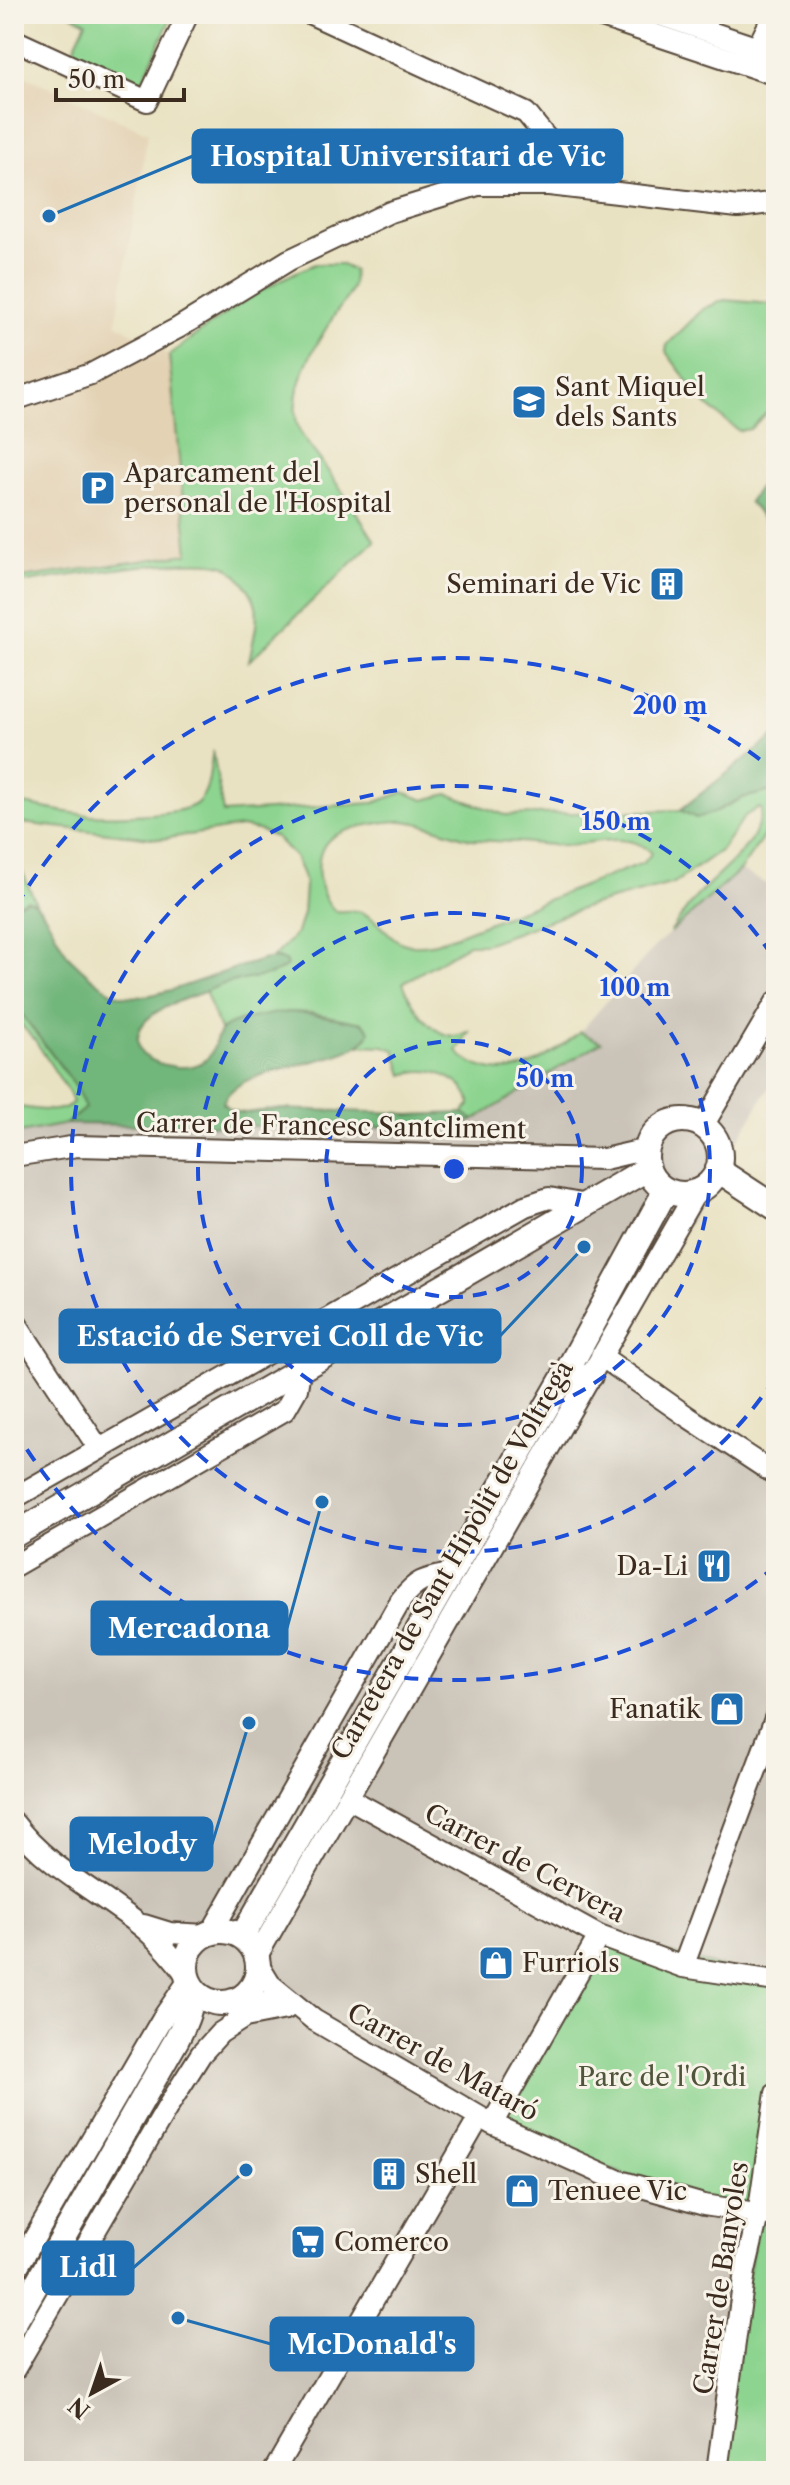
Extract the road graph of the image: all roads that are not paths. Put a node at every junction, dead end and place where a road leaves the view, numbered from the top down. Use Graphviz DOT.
graph roads {
  1 [pos="188,14"];
  2 [pos="311,14"];
  3 [pos="593,14"];
  4 [pos="657,14"];
  5 [pos="774,14"];
  6 [pos="14,40"];
  7 [pos="766,51"];
  8 [pos="776,75"];
  9 [pos="549,185"];
  10 [pos="776,199"];
  11 [pos="14,400"];
  12 [pos="776,1002"];
  13 [pos="703,1126"];
  14 [pos="14,1156"];
  15 [pos="647,1159"];
  16 [pos="718,1170"];
  17 [pos="666,1190"];
  18 [pos="696,1192"];
  19 [pos="586,1205"];
  20 [pos="776,1208"];
  21 [pos="14,1320"];
  22 [pos="596,1366"];
  23 [pos="300,1370"];
  24 [pos="559,1385"];
  25 [pos="99,1449"];
  26 [pos="776,1475"];
  27 [pos="14,1498"];
  28 [pos="14,1535"];
  29 [pos="14,1566"];
  30 [pos="450,1574"];
  31 [pos="776,1716"];
  32 [pos="348,1798"];
  33 [pos="17,1835"];
  34 [pos="133,1920"];
  35 [pos="209,1934"];
  36 [pos="599,1936"];
  37 [pos="253,1953"];
  38 [pos="683,1967"];
  39 [pos="189,1981"];
  40 [pos="776,1981"];
  41 [pos="236,2000"];
  42 [pos="286,2009"];
  43 [pos="314,2020"];
  44 [pos="176,2041"];
  45 [pos="776,2093"];
  46 [pos="170,2103"];
  47 [pos="485,2121"];
  48 [pos="767,2215"];
  49 [pos="14,2273"];
  50 [pos="14,2323"];
  51 [pos="14,2370"];
  52 [pos="274,2471"];
  53 [pos="717,2471"];
  1 -- 6 [label="street"];
  2 -- 9 [label="street"];
  3 -- 8 [label="street"];
  4 -- 7 [label="street"];
  5 -- 7 [label="street"];
  9 -- 10 [label="street"];
  9 -- 11 [label="street"];
  12 -- 13 [label="street"];
  13 -- 15 [label="street"];
  13 -- 16 [label="street"];
  14 -- 15 [label="street, Carrer de Francesc Santcliment"];
  15 -- 17 [label="street"];
  15 -- 19 [label="street"];
  16 -- 18 [label="street"];
  16 -- 20 [label="street"];
  17 -- 18 [label="street"];
  17 -- 24 [label="street, Carretera de Sant Hipòlit de Voltregà"];
  18 -- 22 [label="street, Carretera de Sant Hipòlit de Voltregà"];
  19 -- 23 [label="street"];
  19 -- 25 [label="street"];
  21 -- 25 [label="street"];
  22 -- 24 [label="street"];
  22 -- 26 [label="street"];
  22 -- 32 [label="street, Carretera de Sant Hipòlit de Voltregà"];
  23 -- 28 [label="street"];
  23 -- 29 [label="street"];
  24 -- 30 [label="street, Carretera de Sant Hipòlit de Voltregà"];
  25 -- 27 [label="street"];
  30 -- 35 [label="street, Carretera de Sant Hipòlit de Voltregà"];
  30 -- 37 [label="street, Carretera de Sant Hipòlit de Voltregà"];
  31 -- 38 [label="street"];
  32 -- 36 [label="street, Carrer de Cervera"];
  32 -- 37 [label="street, Carretera de Sant Hipòlit de Voltregà"];
  33 -- 34 [label="street"];
  34 -- 35 [label="street"];
  34 -- 39 [label="street"];
  35 -- 37 [label="street"];
  35 -- 39 [label="street"];
  36 -- 38 [label="street, Carrer de Cervera"];
  36 -- 47 [label="street"];
  37 -- 41 [label="street"];
  37 -- 43 [label="street, Carrer de Mataró"];
  38 -- 40 [label="street, Carrer de Cervera"];
  39 -- 41 [label="street"];
  39 -- 44 [label="street"];
  39 -- 49 [label="street"];
  41 -- 42 [label="street, Carrer de Mataró"];
  41 -- 44 [label="street"];
  42 -- 43 [label="street, Carrer de Mataró"];
  42 -- 46 [label="street"];
  43 -- 47 [label="street, Carrer de Mataró"];
  44 -- 46 [label="street"];
  44 -- 50 [label="street"];
  45 -- 48 [label="street, Carrer de Banyoles"];
  46 -- 51 [label="street"];
  47 -- 48 [label="street, Carrer de Mataró"];
  47 -- 52 [label="street"];
  48 -- 53 [label="street, Carrer de Banyoles"];
}
